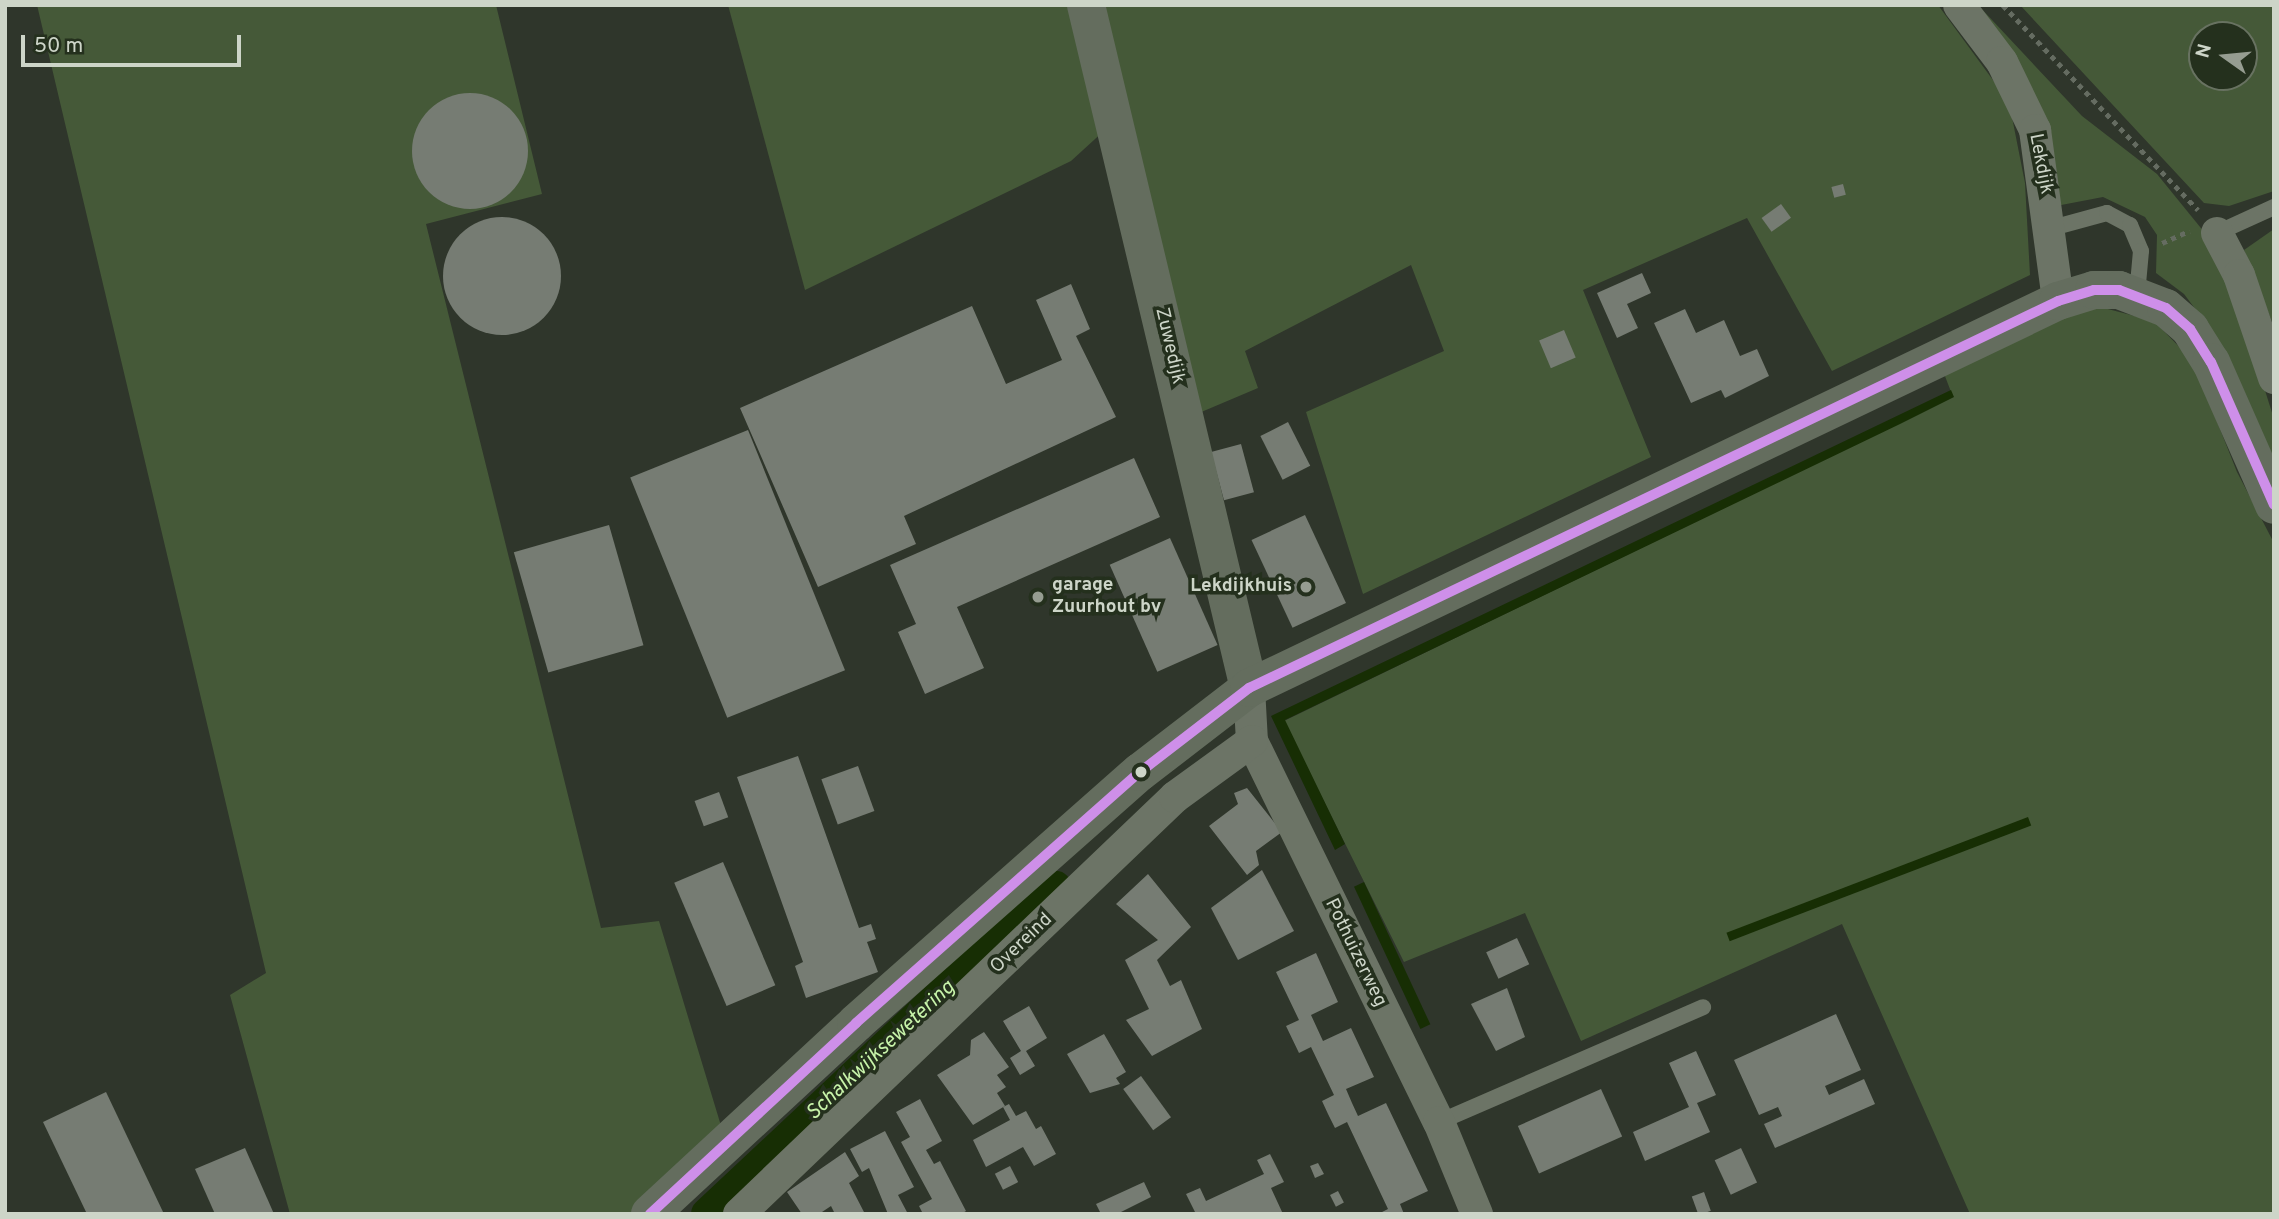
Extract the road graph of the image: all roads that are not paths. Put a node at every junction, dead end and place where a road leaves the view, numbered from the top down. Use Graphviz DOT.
graph roads {
  1 [pos="1086,5"];
  2 [pos="1959,5"];
  3 [pos="2274,207"];
  4 [pos="2052,228"];
  5 [pos="2205,228"];
  6 [pos="2137,295"];
  7 [pos="2059,300"];
  8 [pos="2274,378"];
  9 [pos="2274,505"];
  10 [pos="1249,688"];
  11 [pos="1252,741"];
  12 [pos="1703,1007"];
  13 [pos="1439,1122"];
  14 [pos="650,1214"];
  15 [pos="739,1214"];
  16 [pos="1477,1214"];
  1 -- 10 [label="street, Zuwedijk"];
  2 -- 4 [label="street, Lekdijk"];
  3 -- 5 [label="lane"];
  4 -- 6 [label="lane"];
  4 -- 7 [label="street, Lekdijk"];
  5 -- 8 [label="street"];
  6 -- 7 [label="street"];
  6 -- 9 [label="street"];
  7 -- 10 [label="street"];
  10 -- 11 [label="street, Pothuizerweg"];
  10 -- 14 [label="street"];
  11 -- 13 [label="street, Pothuizerweg"];
  11 -- 15 [label="street, Overeind"];
  12 -- 13 [label="lane"];
  13 -- 16 [label="street, Pothuizerweg"];
}
